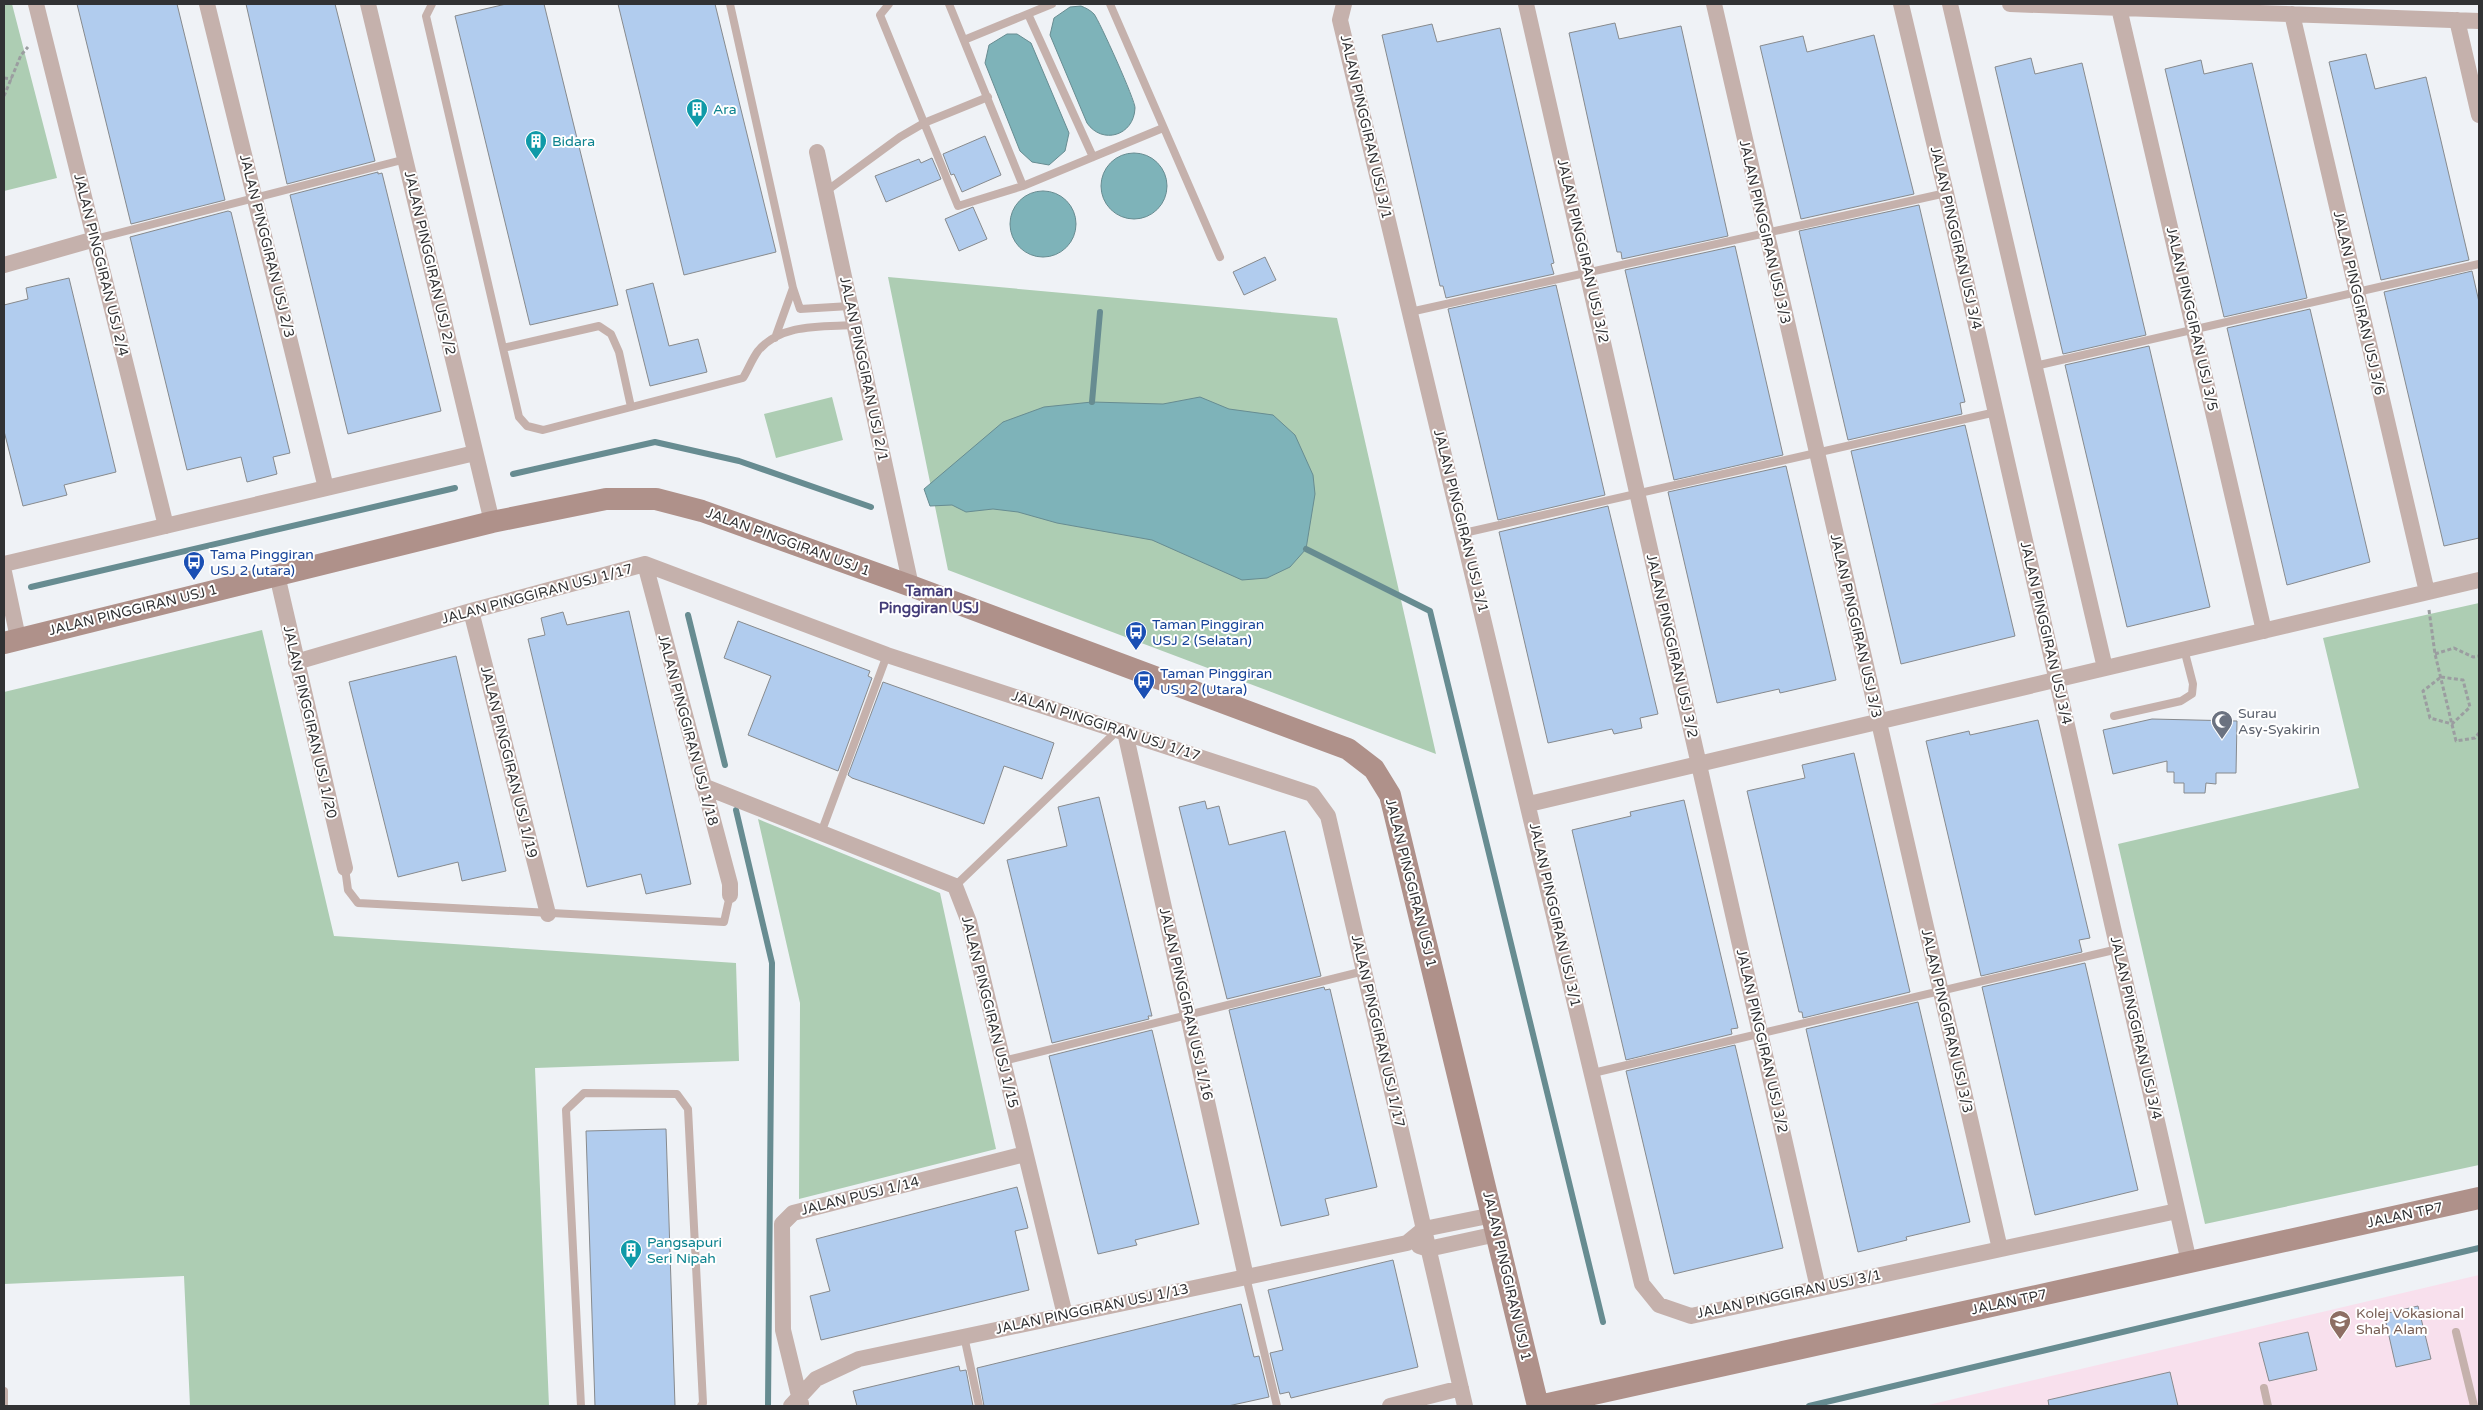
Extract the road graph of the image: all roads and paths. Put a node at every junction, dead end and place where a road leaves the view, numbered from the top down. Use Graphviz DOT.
graph roads {
  1 [pos="36,4"];
  2 [pos="208,4"];
  3 [pos="368,4"];
  4 [pos="432,4"];
  5 [pos="730,4"];
  6 [pos="890,4"];
  7 [pos="949,4"];
  8 [pos="1052,4"];
  9 [pos="1110,4"];
  10 [pos="1344,4"];
  11 [pos="1526,4"];
  12 [pos="1714,4"];
  13 [pos="1901,4"];
  14 [pos="1950,4"];
  15 [pos="2010,4"];
  16 [pos="2119,8"];
  17 [pos="1028,14"];
  18 [pos="2292,14"];
  19 [pos="2457,20"];
  20 [pos="2479,21"];
  21 [pos="45,39"];
  22 [pos="964,40"];
  23 [pos="4,78"];
  24 [pos="12,79"];
  25 [pos="4,96"];
  26 [pos="988,97"];
  27 [pos="2479,115"];
  28 [pos="924,123"];
  29 [pos="1163,128"];
  30 [pos="817,152"];
  31 [pos="1093,157"];
  32 [pos="406,159"];
  33 [pos="1023,186"];
  34 [pos="825,192"];
  35 [pos="1946,193"];
  36 [pos="255,198"];
  37 [pos="1765,235"];
  38 [pos="95,239"];
  39 [pos="1220,257"];
  40 [pos="2479,264"];
  41 [pos="4,265"];
  42 [pos="1588,273"];
  43 [pos="794,288"];
  44 [pos="2357,293"];
  45 [pos="850,306"];
  46 [pos="1410,312"];
  47 [pos="854,324"];
  48 [pos="2194,330"];
  49 [pos="775,338"];
  50 [pos="503,348"];
  51 [pos="2035,366"];
  52 [pos="631,407"];
  53 [pos="1996,412"];
  54 [pos="1816,453"];
  55 [pos="475,454"];
  56 [pos="326,488"];
  57 [pos="1637,494"];
  58 [pos="492,522"];
  59 [pos="166,526"];
  60 [pos="1464,533"];
  61 [pos="4,564"];
  62 [pos="645,564"];
  63 [pos="4,572"];
  64 [pos="277,575"];
  65 [pos="2479,580"];
  66 [pos="911,586"];
  67 [pos="2427,592"];
  68 [pos="471,611"];
  69 [pos="2264,631"];
  70 [pos="11,641"];
  71 [pos="2184,649"];
  72 [pos="2435,654"];
  73 [pos="887,655"];
  74 [pos="2479,656"];
  75 [pos="296,662"];
  76 [pos="2105,668"];
  77 [pos="2441,677"];
  78 [pos="2056,680"];
  79 [pos="2114,716"];
  80 [pos="1878,721"];
  81 [pos="2452,724"];
  82 [pos="1122,731"];
  83 [pos="2479,733"];
  84 [pos="1699,764"];
  85 [pos="703,786"];
  86 [pos="1529,804"];
  87 [pos="821,833"];
  88 [pos="345,868"];
  89 [pos="955,886"];
  90 [pos="730,895"];
  91 [pos="548,914"];
  92 [pos="2118,949"];
  93 [pos="1364,971"];
  94 [pos="1940,990"];
  95 [pos="1188,1014"];
  96 [pos="1760,1033"];
  97 [pos="1003,1060"];
  98 [pos="1593,1073"];
  99 [pos="1026,1154"];
  100 [pos="2479,1198"];
  101 [pos="2177,1211"];
  102 [pos="1495,1224"];
  103 [pos="1424,1230"];
  104 [pos="1408,1243"];
  105 [pos="1428,1249"];
  106 [pos="2000,1249"];
  107 [pos="2189,1262"];
  108 [pos="1246,1277"];
  109 [pos="1818,1288"];
  110 [pos="1065,1315"];
  111 [pos="2456,1332"];
  112 [pos="964,1336"];
  113 [pos="1461,1388"];
  114 [pos="2264,1388"];
  115 [pos="4,1391"];
  116 [pos="797,1403"];
  117 [pos="4,1406"];
  118 [pos="581,1406"];
  119 [pos="701,1406"];
  120 [pos="979,1406"];
  121 [pos="1277,1406"];
  122 [pos="1390,1406"];
  123 [pos="1465,1406"];
  124 [pos="1538,1406"];
  125 [pos="2268,1406"];
  126 [pos="2474,1406"];
  1 -- 21 [label="street, JALAN PINGGIRAN USJ 2/4"];
  2 -- 36 [label="street, JALAN PINGGIRAN USJ 2/3"];
  3 -- 32 [label="street, JALAN PINGGIRAN USJ 2/2"];
  4 -- 50 [label="lane"];
  5 -- 43 [label="lane"];
  6 -- 28 [label="lane"];
  7 -- 22 [label="lane"];
  8 -- 17 [label="lane"];
  9 -- 29 [label="lane"];
  10 -- 46 [label="street, JALAN PINGGIRAN USJ 3/1"];
  11 -- 42 [label="street, JALAN PINGGIRAN USJ 3/2"];
  12 -- 37 [label="street, JALAN PINGGIRAN USJ 3/3"];
  13 -- 35 [label="street, JALAN PINGGIRAN USJ 3/4"];
  14 -- 51 [label="street"];
  15 -- 16 [label="street"];
  16 -- 18 [label="street"];
  16 -- 48 [label="street, JALAN PINGGIRAN USJ 3/5"];
  17 -- 22 [label="lane"];
  17 -- 31 [label="lane"];
  18 -- 19 [label="street"];
  18 -- 44 [label="street, JALAN PINGGIRAN USJ 3/6"];
  19 -- 20 [label="street"];
  19 -- 27 [label="street"];
  21 -- 24 [label="path"];
  21 -- 38 [label="street, JALAN PINGGIRAN USJ 2/4"];
  22 -- 26 [label="lane"];
  23 -- 24 [label="path"];
  24 -- 25 [label="path"];
  26 -- 28 [label="lane"];
  26 -- 33 [label="lane"];
  28 -- 33 [label="lane"];
  28 -- 34 [label="lane"];
  29 -- 31 [label="lane"];
  29 -- 39 [label="lane"];
  30 -- 34 [label="street, JALAN PINGGIRAN USJ 2/1"];
  31 -- 33 [label="lane"];
  32 -- 36 [label="lane"];
  32 -- 55 [label="street, JALAN PINGGIRAN USJ 2/2"];
  34 -- 45 [label="street, JALAN PINGGIRAN USJ 2/1"];
  35 -- 37 [label="lane"];
  35 -- 53 [label="street, JALAN PINGGIRAN USJ 3/4"];
  36 -- 38 [label="lane"];
  36 -- 56 [label="street, JALAN PINGGIRAN USJ 2/3"];
  37 -- 42 [label="lane"];
  37 -- 54 [label="street, JALAN PINGGIRAN USJ 3/3"];
  38 -- 41 [label="street"];
  38 -- 59 [label="street, JALAN PINGGIRAN USJ 2/4"];
  40 -- 44 [label="lane"];
  42 -- 46 [label="lane"];
  42 -- 57 [label="street, JALAN PINGGIRAN USJ 3/2"];
  43 -- 45 [label="lane"];
  43 -- 49 [label="lane"];
  44 -- 48 [label="lane"];
  44 -- 67 [label="street, JALAN PINGGIRAN USJ 3/6"];
  45 -- 47 [label="street, JALAN PINGGIRAN USJ 2/1"];
  46 -- 60 [label="street, JALAN PINGGIRAN USJ 3/1"];
  47 -- 49 [label="lane"];
  47 -- 66 [label="street, JALAN PINGGIRAN USJ 2/1"];
  48 -- 51 [label="lane"];
  48 -- 69 [label="street, JALAN PINGGIRAN USJ 3/5"];
  49 -- 52 [label="lane"];
  50 -- 52 [label="lane"];
  50 -- 52 [label="lane"];
  51 -- 76 [label="street"];
  53 -- 54 [label="lane"];
  53 -- 78 [label="street, JALAN PINGGIRAN USJ 3/4"];
  54 -- 57 [label="lane"];
  54 -- 80 [label="street, JALAN PINGGIRAN USJ 3/3"];
  55 -- 56 [label="street"];
  55 -- 58 [label="street, JALAN PINGGIRAN USJ 2/2"];
  56 -- 59 [label="street"];
  57 -- 60 [label="lane"];
  57 -- 84 [label="street, JALAN PINGGIRAN USJ 3/2"];
  58 -- 64 [label="street, JALAN PINGGIRAN USJ 1"];
  58 -- 66 [label="street, JALAN PINGGIRAN USJ 1"];
  59 -- 61 [label="street"];
  60 -- 86 [label="street, JALAN PINGGIRAN USJ 3/1"];
  62 -- 68 [label="street, JALAN PINGGIRAN USJ 1/17"];
  62 -- 73 [label="street, JALAN PINGGIRAN USJ 1/17"];
  62 -- 85 [label="street, JALAN PINGGIRAN USJ 1/18"];
  63 -- 70 [label="street"];
  64 -- 70 [label="street, JALAN PINGGIRAN USJ 1"];
  64 -- 75 [label="street, JALAN PINGGIRAN USJ 1/20"];
  65 -- 67 [label="street"];
  66 -- 102 [label="street, JALAN PINGGIRAN USJ 1"];
  67 -- 69 [label="street"];
  67 -- 72 [label="path"];
  68 -- 75 [label="street, JALAN PINGGIRAN USJ 1/17"];
  68 -- 91 [label="street, JALAN PINGGIRAN USJ 1/19"];
  69 -- 71 [label="street"];
  71 -- 76 [label="street"];
  71 -- 79 [label="lane"];
  72 -- 74 [label="path"];
  72 -- 77 [label="path"];
  73 -- 82 [label="street, JALAN PINGGIRAN USJ 1/17"];
  73 -- 87 [label="lane"];
  75 -- 88 [label="street, JALAN PINGGIRAN USJ 1/20"];
  76 -- 78 [label="street"];
  77 -- 81 [label="path"];
  77 -- 81 [label="path"];
  77 -- 81 [label="path"];
  78 -- 80 [label="street"];
  78 -- 92 [label="street, JALAN PINGGIRAN USJ 3/4"];
  80 -- 84 [label="street"];
  80 -- 94 [label="street, JALAN PINGGIRAN USJ 3/3"];
  81 -- 83 [label="path"];
  82 -- 89 [label="lane"];
  82 -- 93 [label="street, JALAN PINGGIRAN USJ 1/17"];
  82 -- 95 [label="street, JALAN PINGGIRAN USJ 1/16"];
  84 -- 86 [label="street"];
  84 -- 96 [label="street, JALAN PINGGIRAN USJ 3/2"];
  85 -- 87 [label="street"];
  85 -- 90 [label="street, JALAN PINGGIRAN USJ 1/18"];
  86 -- 98 [label="street, JALAN PINGGIRAN USJ 3/1"];
  87 -- 89 [label="street"];
  88 -- 91 [label="lane"];
  89 -- 97 [label="street, JALAN PINGGIRAN USJ 1/15"];
  90 -- 91 [label="lane"];
  92 -- 94 [label="lane"];
  92 -- 101 [label="street, JALAN PINGGIRAN USJ 3/4"];
  93 -- 95 [label="lane"];
  93 -- 103 [label="street, JALAN PINGGIRAN USJ 1/17"];
  94 -- 96 [label="lane"];
  94 -- 106 [label="street, JALAN PINGGIRAN USJ 3/3"];
  95 -- 97 [label="lane"];
  95 -- 108 [label="street, JALAN PINGGIRAN USJ 1/16"];
  96 -- 98 [label="lane"];
  96 -- 109 [label="street, JALAN PINGGIRAN USJ 3/2"];
  97 -- 99 [label="street, JALAN PINGGIRAN USJ 1/15"];
  98 -- 109 [label="street, JALAN PINGGIRAN USJ 3/1"];
  99 -- 110 [label="street, JALAN PINGGIRAN USJ 1/15"];
  99 -- 116 [label="street, JALAN PUSJ 1/14"];
  100 -- 107 [label="street, JALAN TP7"];
  101 -- 106 [label="street, JALAN PINGGIRAN USJ 3/1"];
  101 -- 107 [label="street, JALAN PINGGIRAN USJ 3/4"];
  102 -- 103 [label="street, JALAN PINGGIRAN USJ 1/13"];
  102 -- 105 [label="street, JALAN PINGGIRAN USJ 1/13"];
  102 -- 124 [label="street, JALAN PINGGIRAN USJ 1"];
  103 -- 104 [label="street, JALAN PINGGIRAN USJ 1/13"];
  103 -- 105 [label="street, JALAN PINGGIRAN USJ 1/17"];
  104 -- 105 [label="street, JALAN PINGGIRAN USJ 1/13"];
  104 -- 108 [label="street, JALAN PINGGIRAN USJ 1/13"];
  105 -- 113 [label="street, JALAN PINGGIRAN USJ 1/17"];
  106 -- 109 [label="street, JALAN PINGGIRAN USJ 3/1"];
  107 -- 124 [label="street, JALAN TP7"];
  108 -- 110 [label="street, JALAN PINGGIRAN USJ 1/13"];
  108 -- 121 [label="lane"];
  110 -- 112 [label="street, JALAN PINGGIRAN USJ 1/13"];
  111 -- 126 [label="lane"];
  112 -- 116 [label="street, JALAN PINGGIRAN USJ 1/13"];
  112 -- 120 [label="lane"];
  113 -- 122 [label="street"];
  113 -- 123 [label="street, JALAN PINGGIRAN USJ 1/17"];
  114 -- 125 [label="lane"];
  115 -- 117 [label="lane"];
  118 -- 119 [label="lane"];
}
